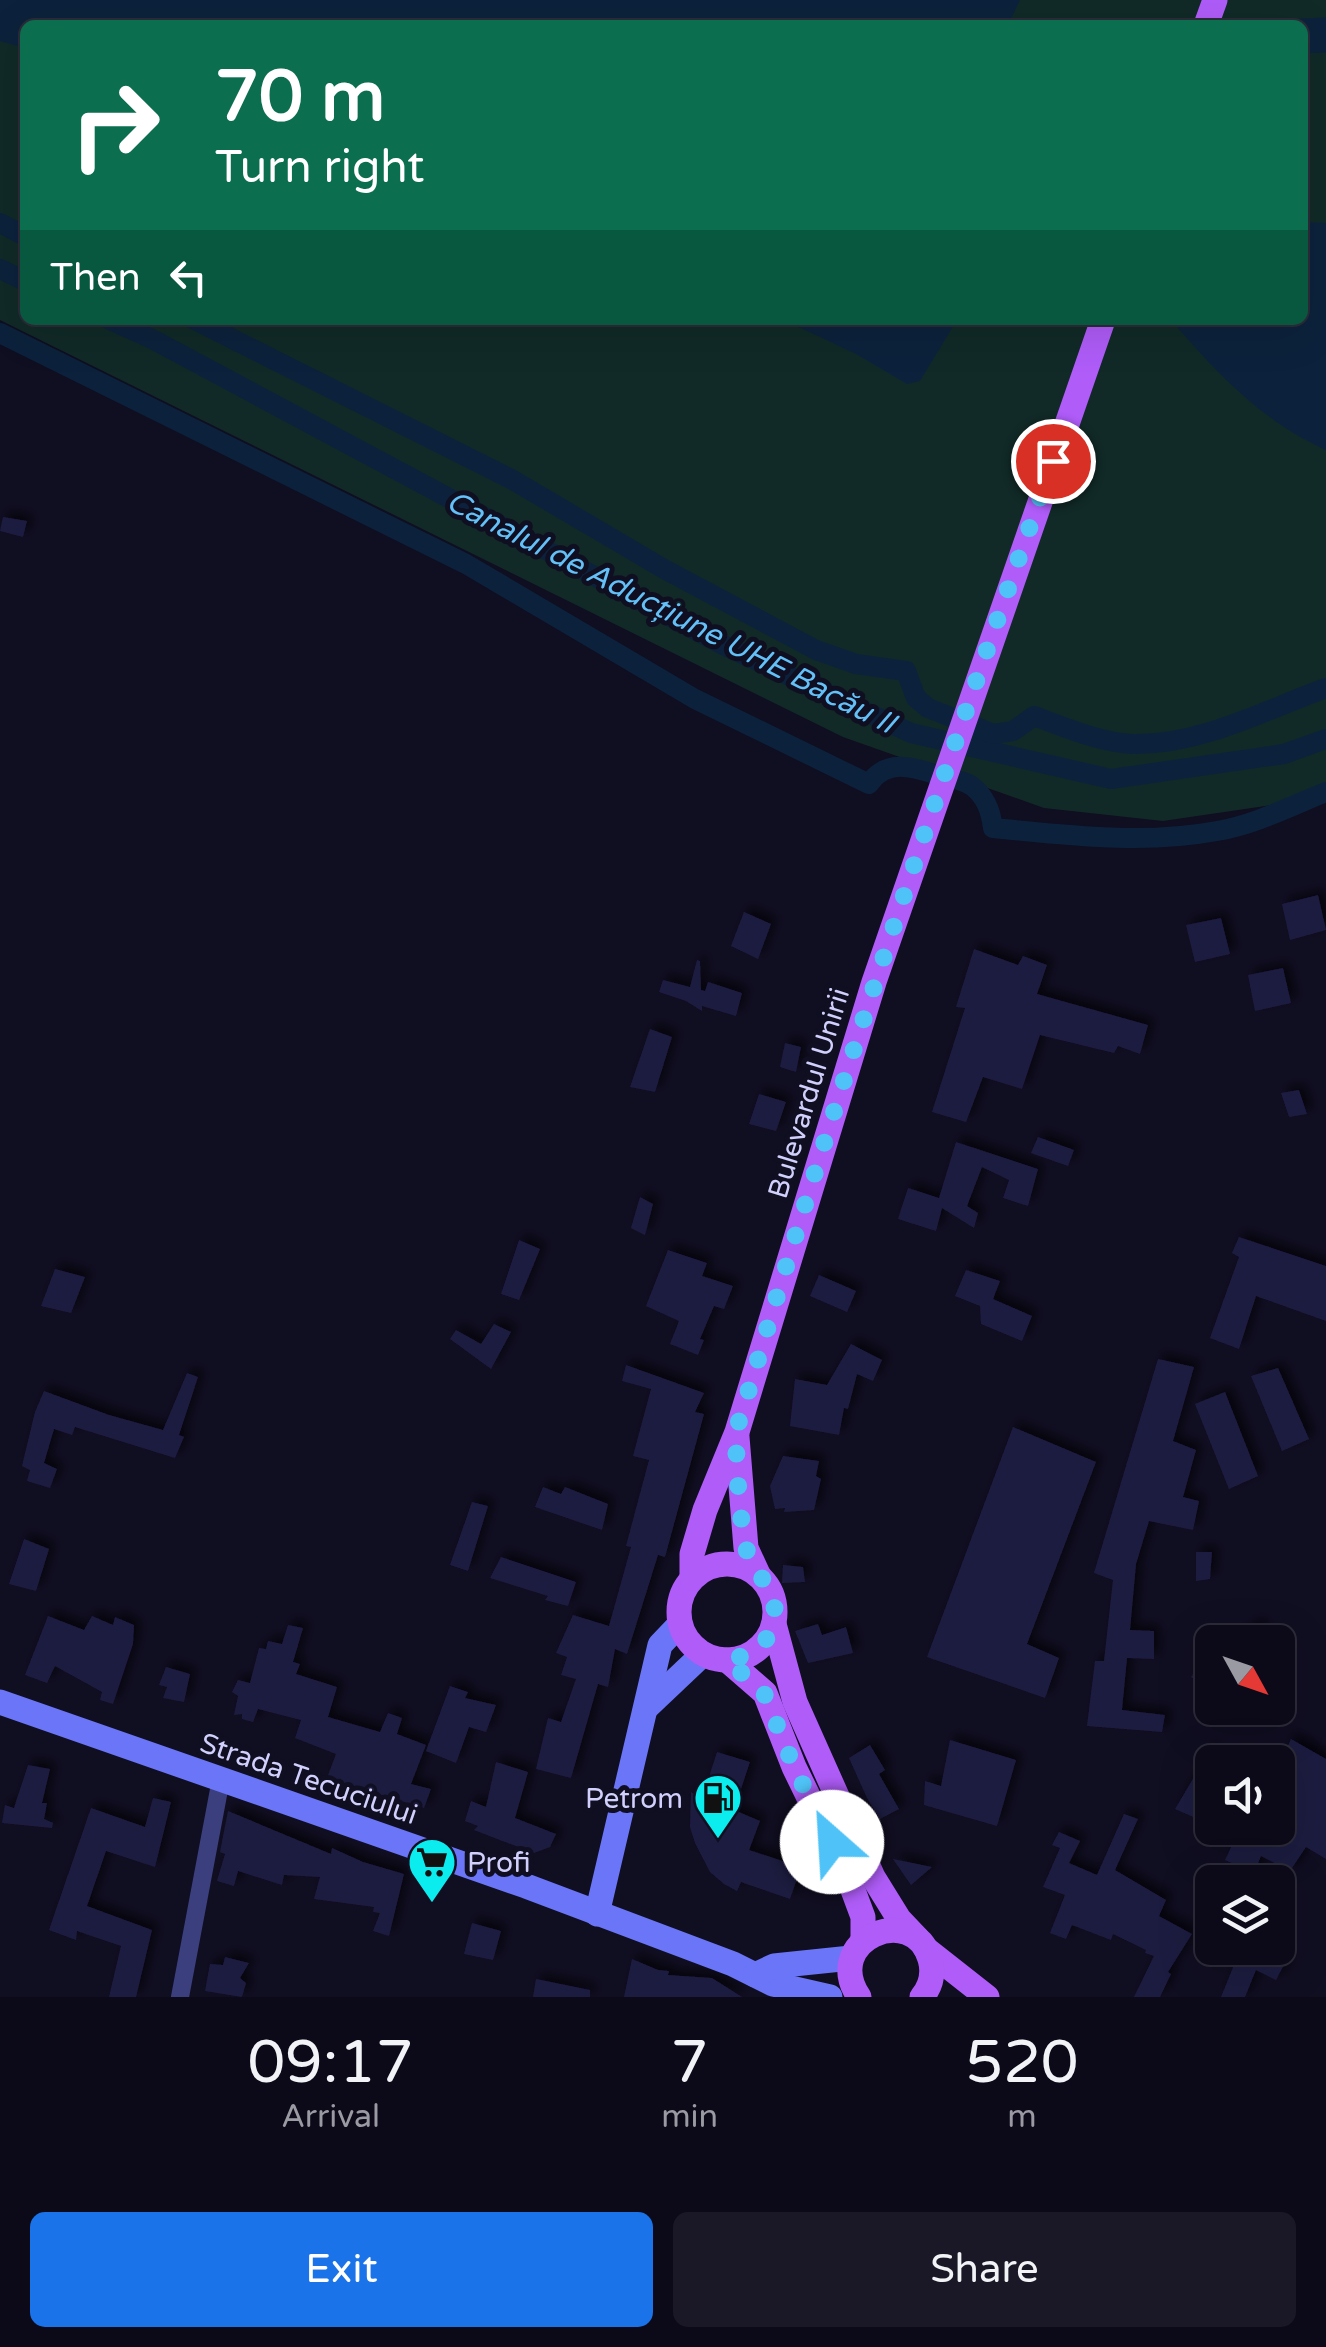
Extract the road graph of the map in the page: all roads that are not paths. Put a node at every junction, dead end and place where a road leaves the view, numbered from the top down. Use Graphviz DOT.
graph roads {
  1 [pos="1100,325"];
  2 [pos="737,1432"];
  3 [pos="758,1574"];
  4 [pos="692,1578"];
  5 [pos="680,1624"];
  6 [pos="774,1624"];
  7 [pos="715,1657"];
  8 [pos="0,1702"];
  9 [pos="646,1708"];
  10 [pos="221,1779"];
  11 [pos="597,1914"];
  12 [pos="921,1944"];
  13 [pos="857,1949"];
  14 [pos="756,1975"];
  15 [pos="180,1997"];
  16 [pos="830,1997"];
  17 [pos="859,1997"];
  18 [pos="922,1997"];
  19 [pos="987,1997"];
  1 -- 2 [label="main road, Bulevardul Unirii"];
  2 -- 3 [label="main road, Bulevardul Unirii"];
  2 -- 4 [label="main road, Bulevardul Unirii"];
  3 -- 4 [label="main road"];
  3 -- 6 [label="main road"];
  4 -- 5 [label="main road"];
  5 -- 7 [label="main road"];
  5 -- 9 [label="main road"];
  6 -- 7 [label="main road"];
  6 -- 12 [label="main road"];
  7 -- 9 [label="main road"];
  7 -- 13 [label="main road"];
  8 -- 10 [label="main road, Strada Tecuciului"];
  9 -- 11 [label="main road"];
  10 -- 11 [label="main road, Strada Tecuciului"];
  10 -- 15 [label="street"];
  11 -- 14 [label="main road, Strada Tecuciului"];
  12 -- 13 [label="main road"];
  12 -- 18 [label="main road"];
  12 -- 19 [label="main road"];
  13 -- 14 [label="main road"];
  13 -- 17 [label="main road"];
  14 -- 16 [label="main road, Strada Tecuciului"];
}
